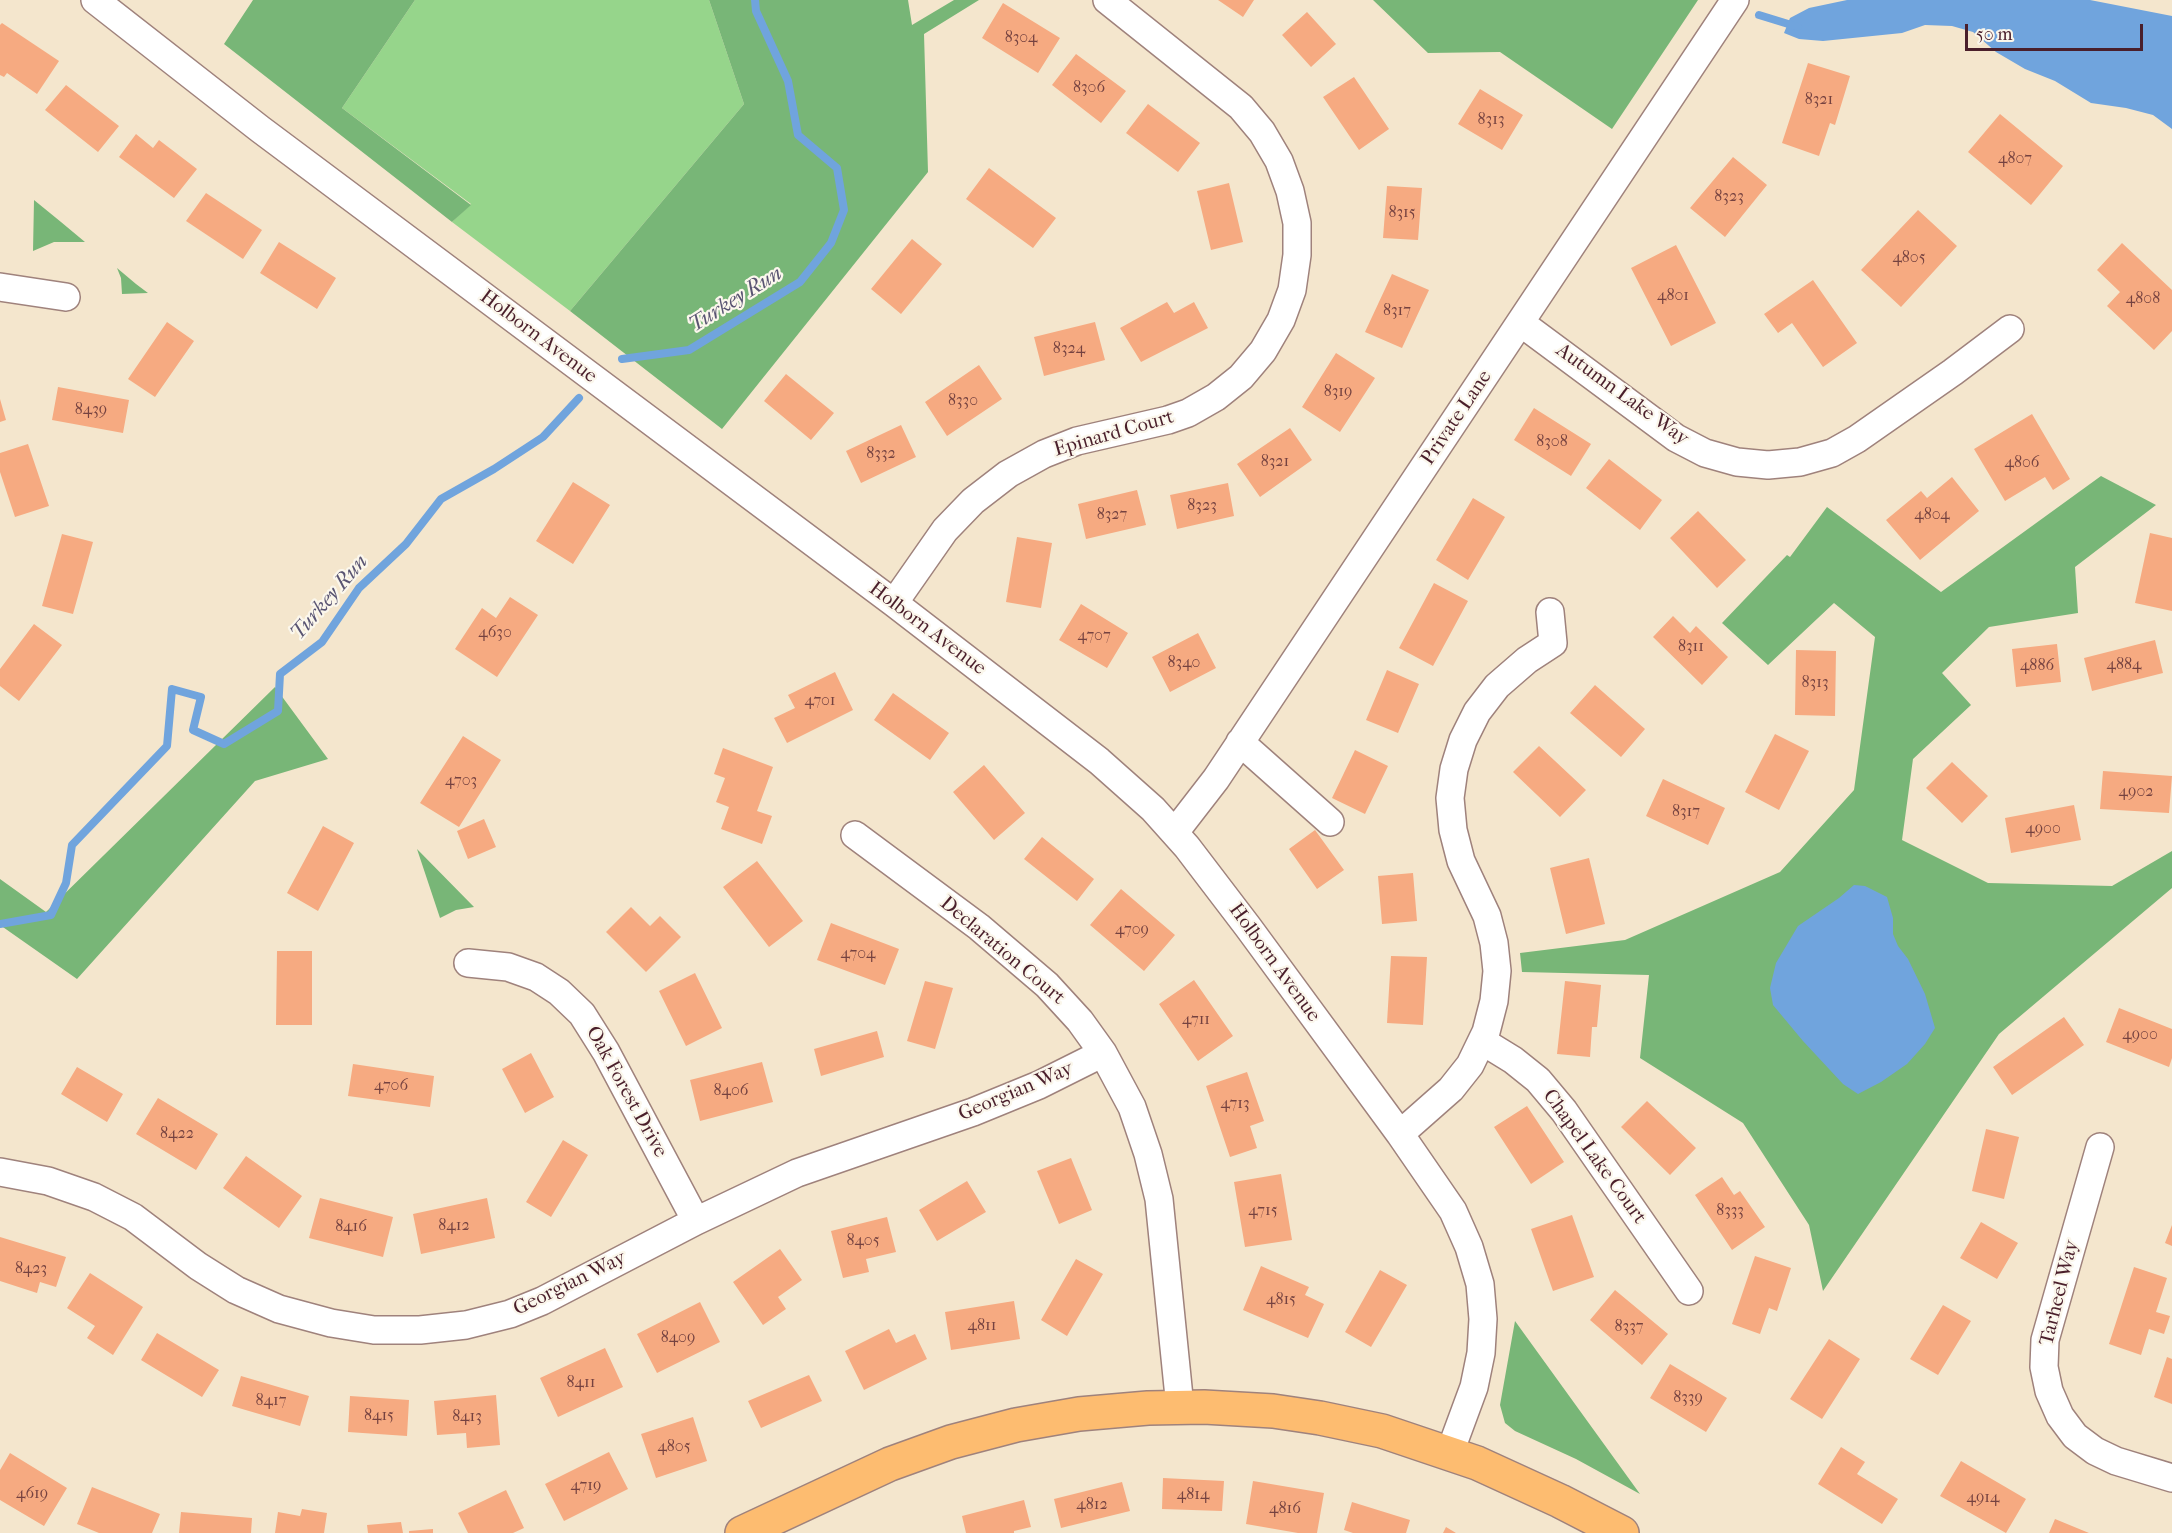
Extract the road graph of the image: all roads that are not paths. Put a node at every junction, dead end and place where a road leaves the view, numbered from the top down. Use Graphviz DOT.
graph roads {
  1 [pos="95,0"];
  2 [pos="1107,0"];
  3 [pos="1736,0"];
  4 [pos="0,287"];
  5 [pos="66,297"];
  6 [pos="1521,323"];
  7 [pos="2010,329"];
  8 [pos="894,603"];
  9 [pos="1550,612"];
  10 [pos="1240,742"];
  11 [pos="1330,822"];
  12 [pos="1174,832"];
  13 [pos="855,835"];
  14 [pos="468,963"];
  15 [pos="1482,1041"];
  16 [pos="1103,1053"];
  17 [pos="1400,1134"];
  18 [pos="2100,1147"];
  19 [pos="0,1172"];
  20 [pos="696,1221"];
  21 [pos="1689,1292"];
  22 [pos="1180,1407"];
  23 [pos="1450,1452"];
  24 [pos="2172,1478"];
  25 [pos="742,1533"];
  26 [pos="1622,1533"];
  1 -- 8 [label="street, Holborn Avenue"];
  2 -- 8 [label="street, Epinard Court"];
  3 -- 6 [label="street, Private Lane"];
  4 -- 5 [label="street"];
  6 -- 7 [label="street, Autumn Lake Way"];
  6 -- 10 [label="street, Private Lane"];
  8 -- 12 [label="street, Holborn Avenue"];
  9 -- 15 [label="street"];
  10 -- 11 [label="street"];
  10 -- 12 [label="street, Private Lane"];
  12 -- 17 [label="street, Holborn Avenue"];
  13 -- 16 [label="street, Declaration Court"];
  14 -- 20 [label="street, Oak Forest Drive"];
  15 -- 17 [label="street"];
  15 -- 21 [label="street, Chapel Lake Court"];
  16 -- 20 [label="street, Georgian Way"];
  16 -- 22 [label="street, Declaration Court"];
  17 -- 23 [label="street, Holborn Avenue"];
  18 -- 24 [label="street, Tarheel Way"];
  19 -- 20 [label="street, Georgian Way"];
  22 -- 23 [label="main road"];
  22 -- 25 [label="main road"];
  23 -- 26 [label="main road"];
}
